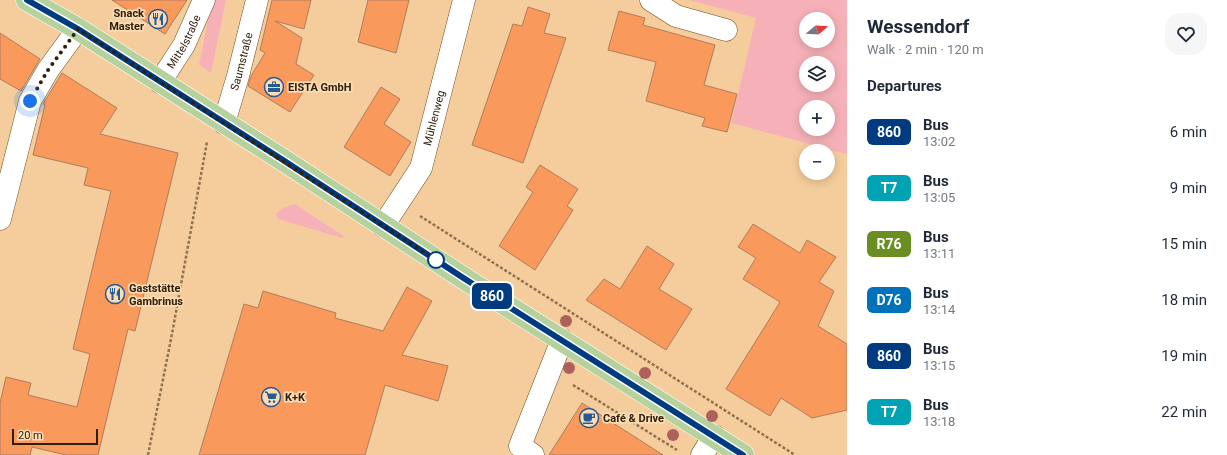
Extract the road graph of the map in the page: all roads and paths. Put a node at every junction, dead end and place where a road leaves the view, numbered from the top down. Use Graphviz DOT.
graph roads {
  1 [pos="27,0"];
  2 [pos="204,0"];
  3 [pos="257,0"];
  4 [pos="464,0"];
  5 [pos="651,0"];
  6 [pos="78,29"];
  7 [pos="726,30"];
  8 [pos="160,82"];
  9 [pos="218,119"];
  10 [pos="399,202"];
  11 [pos="0,219"];
  12 [pos="383,226"];
  13 [pos="562,340"];
  14 [pos="714,436"];
  15 [pos="524,452"];
  16 [pos="148,455"];
  17 [pos="702,455"];
  18 [pos="743,455"];
  19 [pos="795,455"];
  1 -- 6 [label="main road"];
  2 -- 8 [label="street, Mittelstraße"];
  3 -- 9 [label="street, Saumstraße"];
  4 -- 10 [label="street, Mühlenweg"];
  5 -- 7 [label="street"];
  6 -- 8 [label="main road"];
  6 -- 11 [label="street"];
  8 -- 9 [label="main road"];
  9 -- 12 [label="main road"];
  9 -- 16 [label="path"];
  10 -- 12 [label="street, Mühlenweg"];
  10 -- 19 [label="path"];
  12 -- 13 [label="main road"];
  13 -- 14 [label="main road"];
  13 -- 15 [label="street"];
  14 -- 17 [label="street"];
  14 -- 18 [label="main road"];
}
